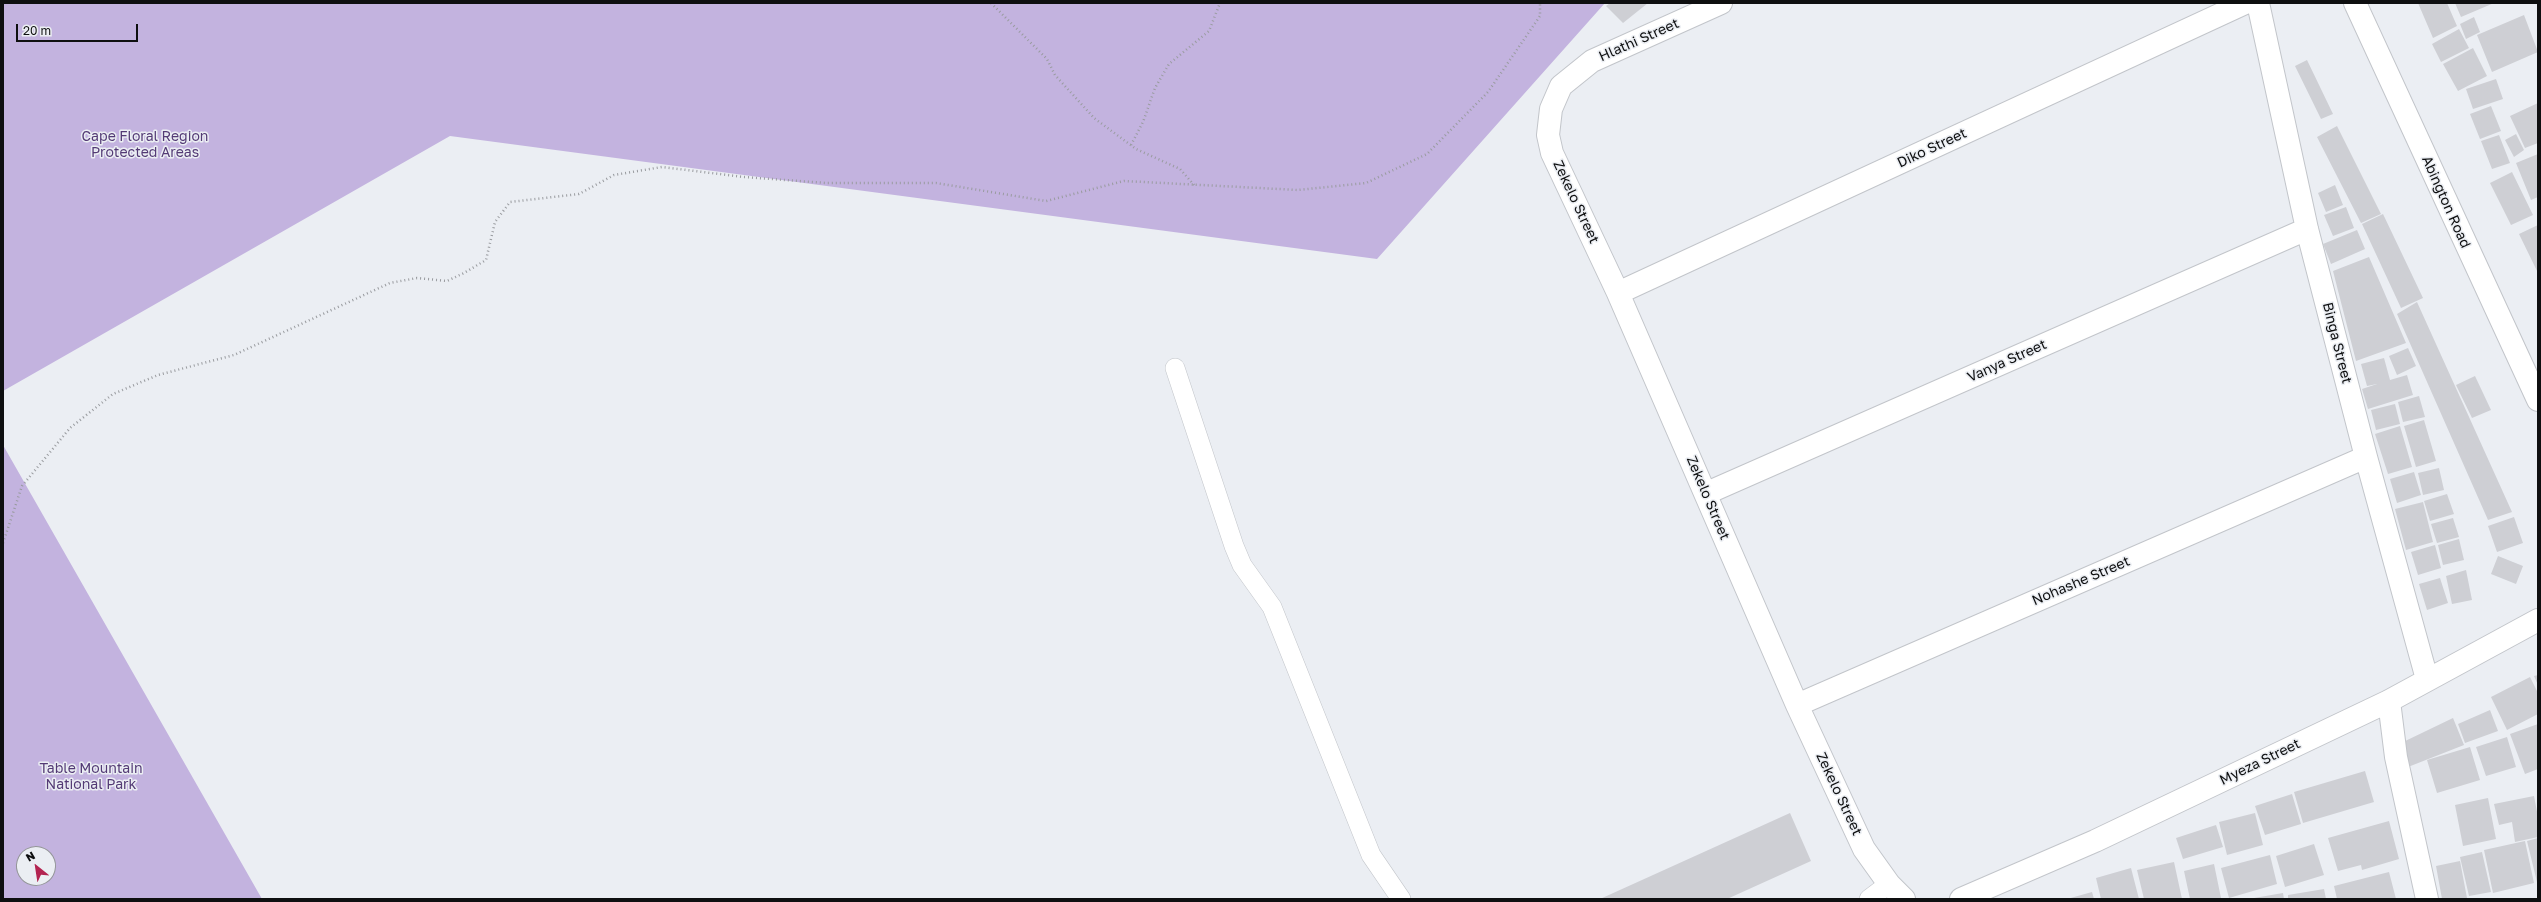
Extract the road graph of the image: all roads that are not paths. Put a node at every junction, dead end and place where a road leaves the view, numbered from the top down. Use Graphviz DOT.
graph roads {
  1 [pos="1721,3"];
  2 [pos="2245,3"];
  3 [pos="2258,3"];
  4 [pos="2355,3"];
  5 [pos="1561,86"];
  6 [pos="2307,230"];
  7 [pos="1618,293"];
  8 [pos="1175,368"];
  9 [pos="2538,400"];
  10 [pos="2366,458"];
  11 [pos="1707,493"];
  12 [pos="2538,620"];
  13 [pos="2427,679"];
  14 [pos="2389,700"];
  15 [pos="1797,705"];
  16 [pos="1896,892"];
  17 [pos="1968,896"];
  18 [pos="1401,899"];
  19 [pos="1869,899"];
  20 [pos="2427,899"];
  1 -- 5 [label="street, Hlathi Street"];
  2 -- 7 [label="street, Diko Street"];
  3 -- 6 [label="street, Binga Street"];
  4 -- 9 [label="street, Abington Road"];
  5 -- 7 [label="street, Zekelo Street"];
  6 -- 10 [label="street, Binga Street"];
  6 -- 11 [label="street, Vanya Street"];
  7 -- 11 [label="street, Zekelo Street"];
  8 -- 18 [label="lane"];
  10 -- 13 [label="street, Binga Street"];
  10 -- 15 [label="street, Nohashe Street"];
  11 -- 15 [label="street, Zekelo Street"];
  12 -- 13 [label="street, Myeza Street"];
  13 -- 14 [label="street, Myeza Street"];
  14 -- 17 [label="street, Myeza Street"];
  14 -- 20 [label="street"];
  15 -- 16 [label="street, Zekelo Street"];
  16 -- 19 [label="lane"];
}
